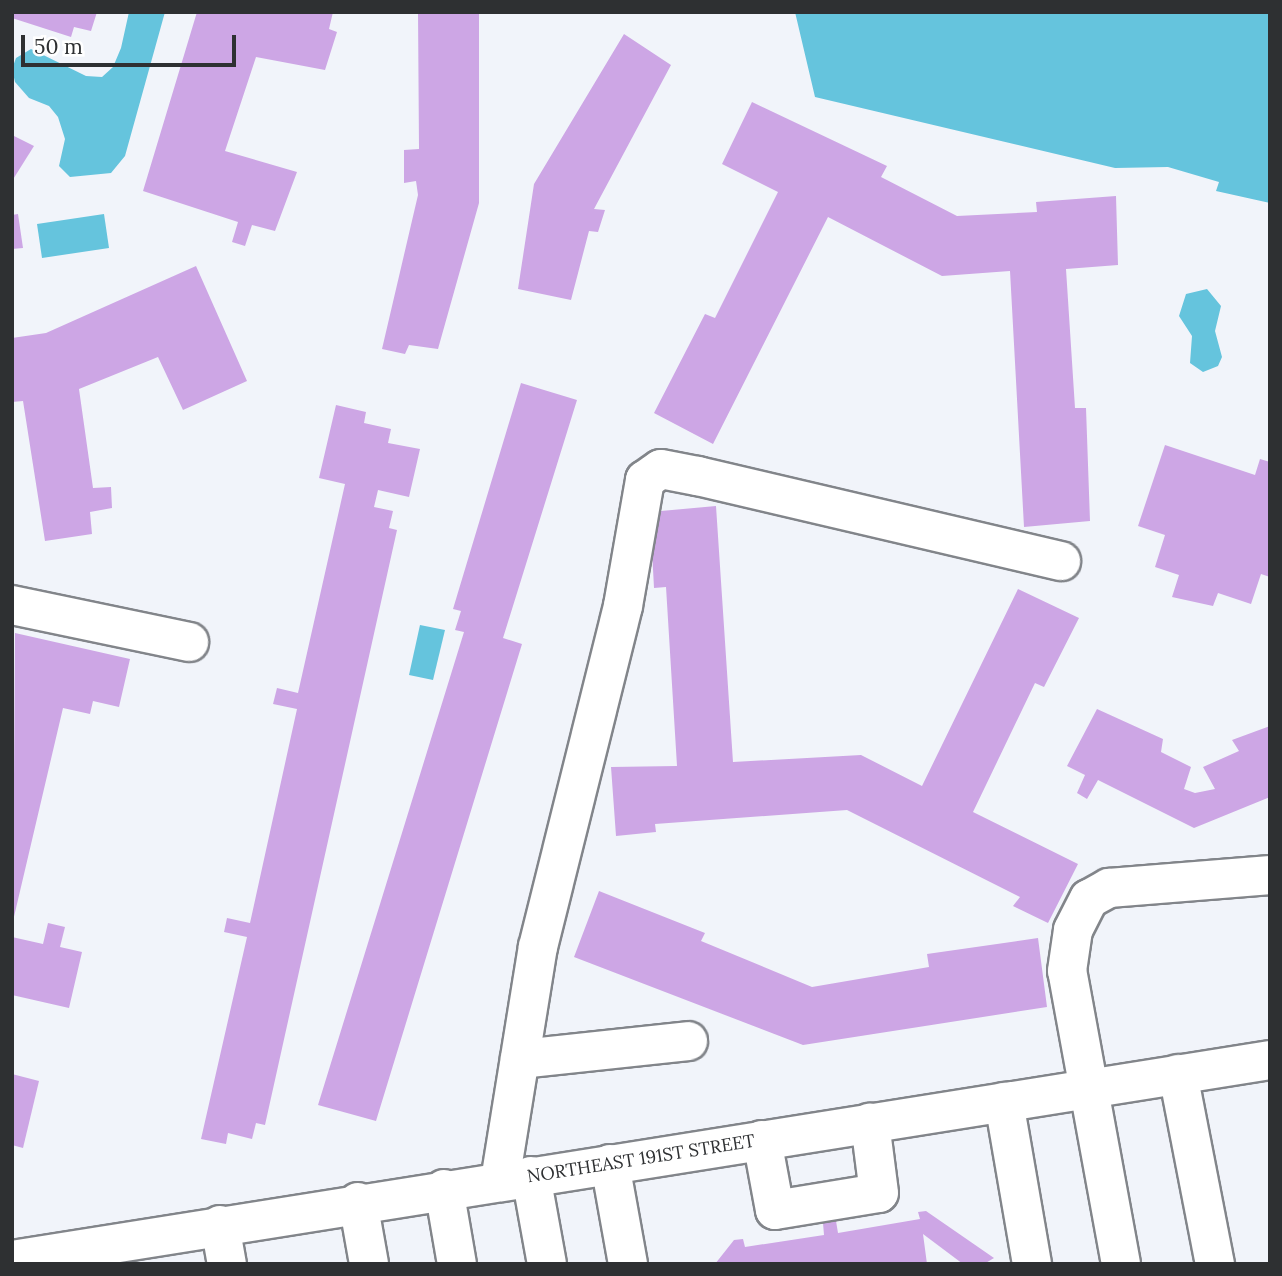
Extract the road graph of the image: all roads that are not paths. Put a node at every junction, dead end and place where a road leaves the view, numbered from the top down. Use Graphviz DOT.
graph roads {
  1 [pos="1062,561"];
  2 [pos="12,605"];
  3 [pos="190,642"];
  4 [pos="1270,875"];
  5 [pos="688,1041"];
  6 [pos="520,1059"];
  7 [pos="1269,1064"];
  8 [pos="1178,1074"];
  9 [pos="1087,1088"];
  10 [pos="1004,1102"];
  11 [pos="870,1123"];
  12 [pos="762,1140"];
  13 [pos="610,1164"];
  14 [pos="515,1179"];
  15 [pos="444,1189"];
  16 [pos="358,1202"];
  17 [pos="220,1226"];
  18 [pos="111,1254"];
  19 [pos="12,1259"];
  20 [pos="227,1264"];
  21 [pos="369,1264"];
  22 [pos="457,1264"];
  23 [pos="547,1264"];
  24 [pos="628,1264"];
  25 [pos="1032,1264"];
  26 [pos="1121,1264"];
  27 [pos="1215,1264"];
  1 -- 6 [label="street"];
  2 -- 3 [label="street"];
  4 -- 9 [label="street"];
  5 -- 6 [label="street"];
  6 -- 14 [label="street"];
  7 -- 8 [label="street, NORTHEAST 191ST STREET"];
  8 -- 9 [label="street, NORTHEAST 191ST STREET"];
  8 -- 27 [label="street"];
  9 -- 10 [label="street, NORTHEAST 191ST STREET"];
  9 -- 26 [label="street"];
  10 -- 11 [label="street, NORTHEAST 191ST STREET"];
  10 -- 25 [label="street"];
  11 -- 12 [label="street, NORTHEAST 191ST STREET"];
  11 -- 12 [label="street"];
  12 -- 13 [label="street, NORTHEAST 191ST STREET"];
  13 -- 14 [label="street, NORTHEAST 191ST STREET"];
  13 -- 24 [label="street"];
  14 -- 15 [label="street, NORTHEAST 191ST STREET"];
  14 -- 23 [label="street"];
  15 -- 16 [label="street, NORTHEAST 191ST STREET"];
  15 -- 22 [label="street"];
  16 -- 17 [label="street, NORTHEAST 191ST STREET"];
  16 -- 21 [label="street"];
  17 -- 18 [label="street, NORTHEAST 191ST STREET"];
  17 -- 20 [label="street"];
  18 -- 19 [label="street, NORTHEAST 191ST STREET"];
}
